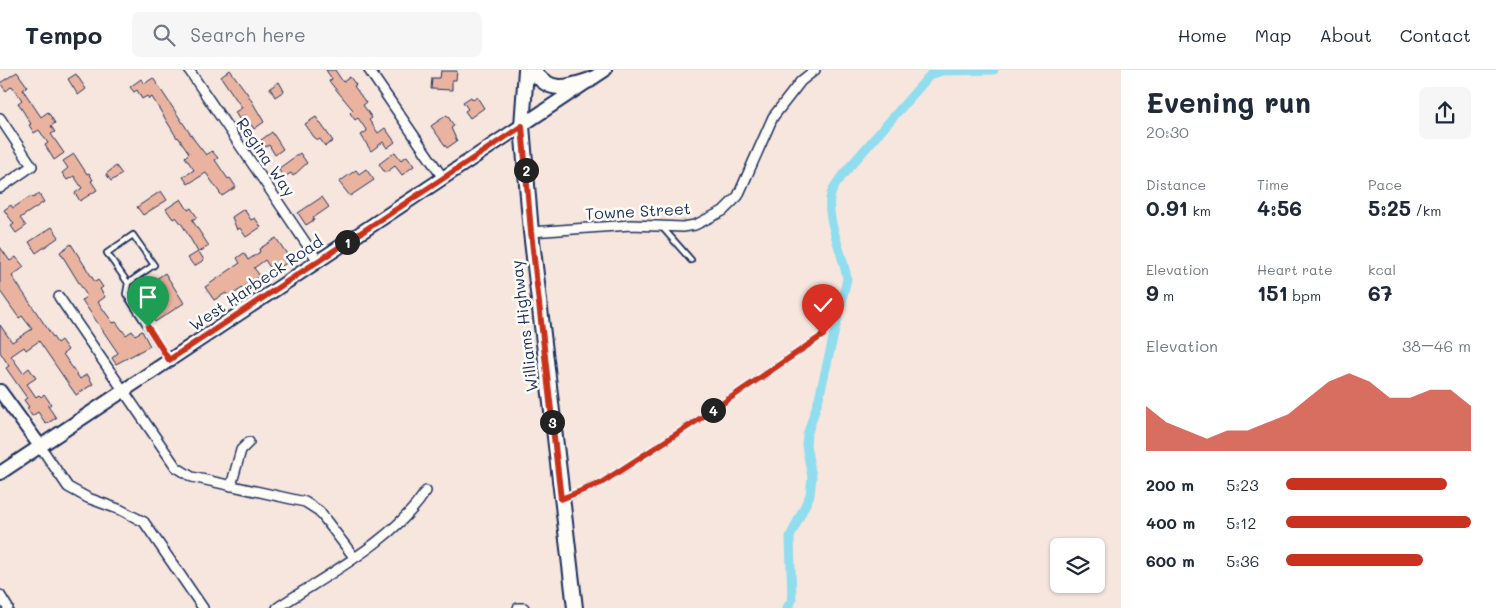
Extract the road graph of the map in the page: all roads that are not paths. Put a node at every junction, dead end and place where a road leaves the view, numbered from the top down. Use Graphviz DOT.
graph roads {
  1 [pos="189,70"];
  2 [pos="369,70"];
  3 [pos="526,70"];
  4 [pos="534,70"];
  5 [pos="605,70"];
  6 [pos="815,70"];
  7 [pos="590,80"];
  8 [pos="0,118"];
  9 [pos="522,126"];
  10 [pos="443,178"];
  11 [pos="0,188"];
  12 [pos="661,226"];
  13 [pos="531,232"];
  14 [pos="691,260"];
  15 [pos="318,261"];
  16 [pos="128,283"];
  17 [pos="59,297"];
  18 [pos="823,335"];
  19 [pos="169,360"];
  20 [pos="124,390"];
  21 [pos="0,391"];
  22 [pos="248,442"];
  23 [pos="40,446"];
  24 [pos="0,473"];
  25 [pos="231,486"];
  26 [pos="426,491"];
  27 [pos="561,499"];
  28 [pos="354,557"];
  29 [pos="0,595"];
  30 [pos="8,608"];
  31 [pos="203,608"];
  32 [pos="277,608"];
  33 [pos="518,608"];
  34 [pos="524,608"];
  35 [pos="576,608"];
  1 -- 15 [label="street, Regina Way"];
  2 -- 10 [label="street"];
  3 -- 9 [label="main road, Williams Highway"];
  4 -- 7 [label="main road"];
  5 -- 7 [label="street, West Harbeck Road"];
  6 -- 12 [label="street, Towne Street"];
  7 -- 9 [label="street, West Harbeck Road"];
  8 -- 11 [label="street"];
  9 -- 10 [label="street, West Harbeck Road"];
  9 -- 13 [label="main road, Williams Highway"];
  10 -- 15 [label="street, West Harbeck Road"];
  12 -- 13 [label="street, Towne Street"];
  12 -- 14 [label="lane"];
  13 -- 27 [label="main road, Williams Highway"];
  15 -- 19 [label="street, West Harbeck Road"];
  16 -- 16 [label="lane"];
  16 -- 19 [label="lane"];
  17 -- 20 [label="street"];
  18 -- 27 [label="lane"];
  19 -- 20 [label="street, West Harbeck Road"];
  20 -- 23 [label="street, West Harbeck Road"];
  20 -- 25 [label="street"];
  21 -- 23 [label="street"];
  22 -- 25 [label="street"];
  23 -- 24 [label="street, West Harbeck Road"];
  23 -- 31 [label="street"];
  25 -- 28 [label="street"];
  26 -- 28 [label="street"];
  27 -- 35 [label="main road, Williams Highway"];
  28 -- 32 [label="street"];
  29 -- 30 [label="street"];
  33 -- 34 [label="street"];
}
